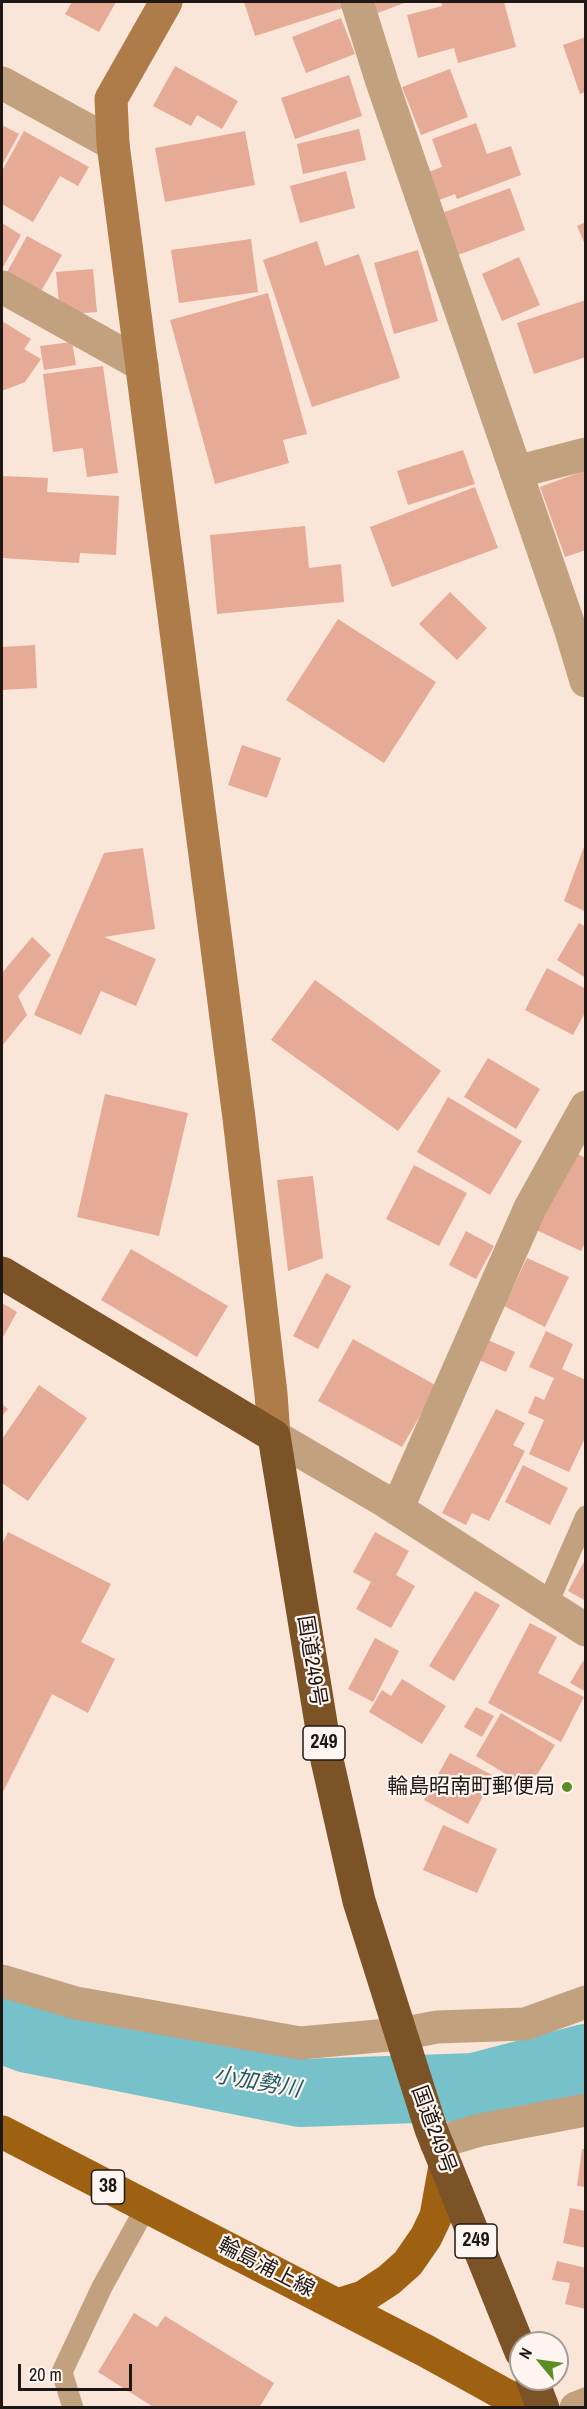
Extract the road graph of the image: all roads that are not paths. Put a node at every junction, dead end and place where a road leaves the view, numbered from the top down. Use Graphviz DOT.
graph roads {
  1 [pos="166,2"];
  2 [pos="357,2"];
  3 [pos="2,83"];
  4 [pos="112,144"];
  5 [pos="2,287"];
  6 [pos="142,365"];
  7 [pos="585,454"];
  8 [pos="516,472"];
  9 [pos="585,681"];
  10 [pos="585,1107"];
  11 [pos="2,1273"];
  12 [pos="274,1436"];
  13 [pos="396,1509"];
  14 [pos="585,1516"];
  15 [pos="547,1605"];
  16 [pos="585,1630"];
  17 [pos="2,1981"];
  18 [pos="585,2002"];
  19 [pos="401,2039"];
  20 [pos="585,2110"];
  21 [pos="2,2132"];
  22 [pos="438,2146"];
  23 [pos="146,2207"];
  24 [pos="337,2305"];
  25 [pos="513,2331"];
  26 [pos="537,2391"];
  27 [pos="585,2404"];
  28 [pos="73,2408"];
  29 [pos="529,2408"];
  30 [pos="543,2408"];
  31 [pos="576,2408"];
  1 -- 4 [label="street"];
  2 -- 8 [label="street"];
  3 -- 4 [label="street"];
  4 -- 6 [label="street"];
  5 -- 6 [label="street"];
  6 -- 12 [label="street"];
  7 -- 8 [label="street"];
  8 -- 9 [label="street"];
  10 -- 13 [label="street"];
  11 -- 12 [label="highway"];
  12 -- 13 [label="street"];
  12 -- 19 [label="highway, 国道249号 / 249"];
  13 -- 15 [label="street"];
  14 -- 15 [label="lane"];
  15 -- 16 [label="street"];
  17 -- 19 [label="street"];
  18 -- 19 [label="street"];
  19 -- 22 [label="highway, 国道249号 / 249"];
  20 -- 22 [label="street"];
  21 -- 23 [label="main road, 輪島浦上線 / 38"];
  22 -- 24 [label="main road"];
  22 -- 25 [label="highway, 国道249号 / 249"];
  23 -- 24 [label="main road, 輪島浦上線 / 38"];
  23 -- 28 [label="lane"];
  24 -- 29 [label="main road, 輪島浦上線 / 38"];
  26 -- 30 [label="highway"];
  27 -- 31 [label="street"];
}
